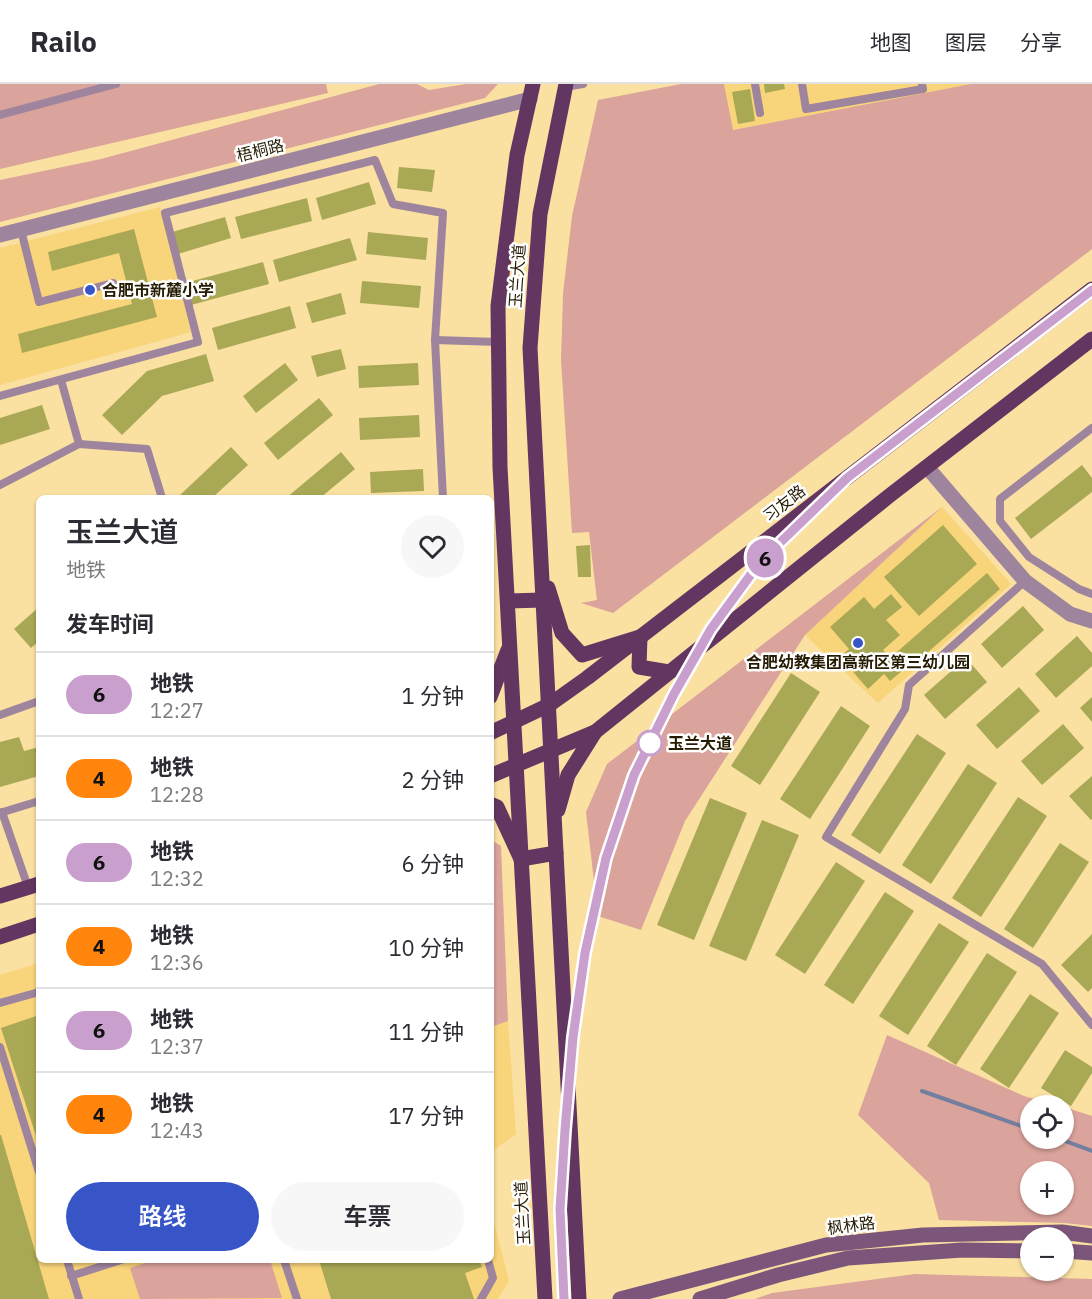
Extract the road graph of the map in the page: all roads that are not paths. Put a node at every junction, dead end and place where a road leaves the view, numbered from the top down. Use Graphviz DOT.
graph roads {
  1 [pos="116,84"];
  2 [pos="583,84"];
  3 [pos="755,84"];
  4 [pos="802,84"];
  5 [pos="922,84"];
  6 [pos="566,85"];
  7 [pos="531,91"];
  8 [pos="760,113"];
  9 [pos="0,115"];
  10 [pos="21,230"];
  11 [pos="0,235"];
  12 [pos="113,283"];
  13 [pos="1092,289"];
  14 [pos="1092,339"];
  15 [pos="435,340"];
  16 [pos="498,342"];
  17 [pos="61,380"];
  18 [pos="0,396"];
  19 [pos="1092,428"];
  20 [pos="79,444"];
  21 [pos="927,467"];
  22 [pos="0,485"];
  23 [pos="161,495"];
  24 [pos="443,495"];
  25 [pos="541,567"];
  26 [pos="1025,581"];
  27 [pos="1092,594"];
  28 [pos="543,600"];
  29 [pos="508,601"];
  30 [pos="1092,621"];
  31 [pos="640,637"];
  32 [pos="510,644"];
  33 [pos="669,672"];
  34 [pos="494,686"];
  35 [pos="36,702"];
  36 [pos="549,705"];
  37 [pos="0,715"];
  38 [pos="514,722"];
  39 [pos="494,731"];
  40 [pos="595,732"];
  41 [pos="551,750"];
  42 [pos="516,765"];
  43 [pos="494,774"];
  44 [pos="36,802"];
  45 [pos="494,806"];
  46 [pos="1,813"];
  47 [pos="555,822"];
  48 [pos="556,853"];
  49 [pos="521,860"];
  50 [pos="33,885"];
  51 [pos="0,896"];
  52 [pos="36,925"];
  53 [pos="0,937"];
  54 [pos="36,993"];
  55 [pos="0,1003"];
  56 [pos="1092,1025"];
  57 [pos="0,1047"];
  58 [pos="35,1145"];
  59 [pos="1092,1236"];
  60 [pos="1020,1251"];
  61 [pos="1074,1252"];
  62 [pos="1092,1253"];
  63 [pos="68,1263"];
  64 [pos="112,1263"];
  65 [pos="285,1263"];
  66 [pos="489,1263"];
  67 [pos="71,1276"];
  68 [pos="79,1299"];
  69 [pos="297,1299"];
  70 [pos="482,1299"];
  71 [pos="545,1299"];
  72 [pos="579,1299"];
  73 [pos="620,1299"];
  74 [pos="700,1299"];
  1 -- 9 [label="lane"];
  2 -- 6 [label="lane"];
  3 -- 8 [label="lane"];
  4 -- 5 [label="lane"];
  6 -- 25 [label="main road, 玉兰大道"];
  7 -- 10 [label="street, 梧桐路"];
  7 -- 16 [label="main road, 玉兰大道"];
  10 -- 11 [label="street, 梧桐路"];
  10 -- 12 [label="lane"];
  13 -- 31 [label="main road, 习友路"];
  14 -- 21 [label="main road"];
  15 -- 16 [label="lane"];
  15 -- 17 [label="lane"];
  15 -- 24 [label="lane"];
  16 -- 29 [label="main road, 玉兰大道"];
  17 -- 18 [label="lane"];
  17 -- 20 [label="lane"];
  19 -- 27 [label="lane"];
  20 -- 22 [label="lane"];
  20 -- 23 [label="lane"];
  21 -- 26 [label="street"];
  21 -- 33 [label="main road"];
  25 -- 28 [label="main road, 玉兰大道"];
  25 -- 31 [label="main road"];
  26 -- 30 [label="street"];
  26 -- 56 [label="lane"];
  28 -- 29 [label="main road"];
  28 -- 36 [label="main road, 玉兰大道"];
  29 -- 32 [label="main road, 玉兰大道"];
  31 -- 33 [label="main road"];
  31 -- 36 [label="main road, 习友路"];
  32 -- 34 [label="main road"];
  32 -- 38 [label="main road, 玉兰大道"];
  33 -- 40 [label="main road"];
  35 -- 37 [label="lane"];
  36 -- 38 [label="main road, 习友路"];
  36 -- 41 [label="main road, 玉兰大道"];
  38 -- 39 [label="main road, 习友路"];
  38 -- 42 [label="main road, 玉兰大道"];
  40 -- 41 [label="main road"];
  40 -- 47 [label="main road"];
  41 -- 42 [label="main road"];
  41 -- 47 [label="main road, 玉兰大道"];
  42 -- 43 [label="main road"];
  42 -- 49 [label="main road, 玉兰大道"];
  44 -- 46 [label="lane"];
  45 -- 49 [label="main road"];
  46 -- 50 [label="lane"];
  47 -- 48 [label="main road, 玉兰大道"];
  48 -- 49 [label="main road"];
  48 -- 72 [label="main road, 玉兰大道"];
  49 -- 71 [label="main road, 玉兰大道"];
  50 -- 51 [label="main road"];
  52 -- 53 [label="main road"];
  54 -- 55 [label="lane"];
  57 -- 58 [label="lane"];
  59 -- 73 [label="main road, 枫林路"];
  60 -- 74 [label="main road, 枫林路"];
  61 -- 62 [label="main road"];
  63 -- 67 [label="lane"];
  64 -- 67 [label="lane"];
  65 -- 69 [label="lane"];
  66 -- 70 [label="lane"];
  67 -- 68 [label="lane"];
}
